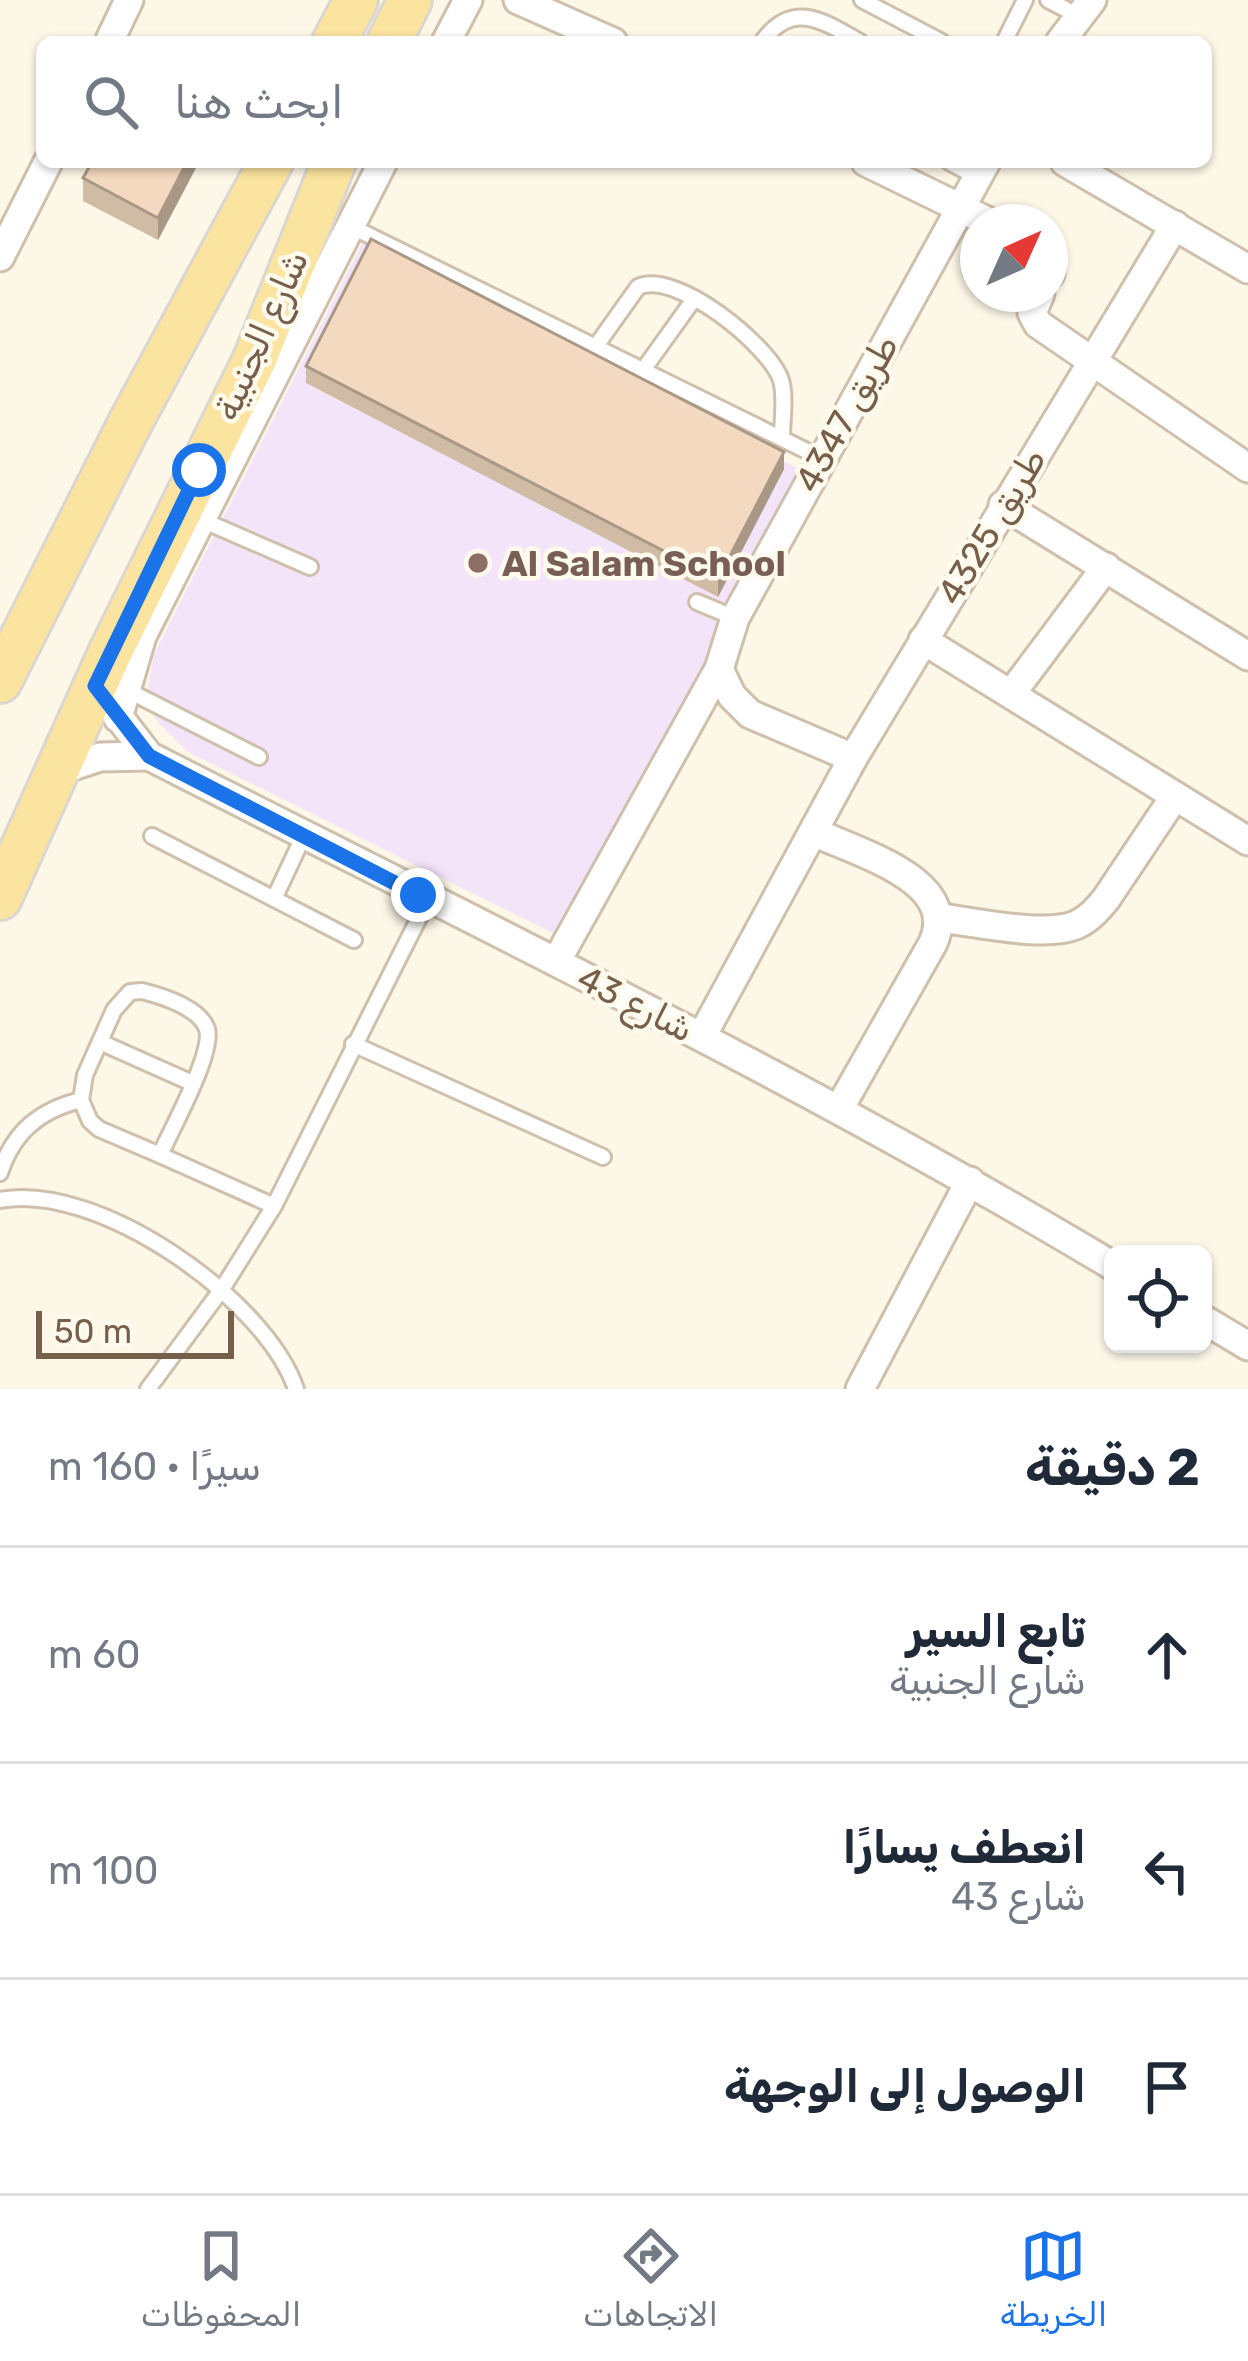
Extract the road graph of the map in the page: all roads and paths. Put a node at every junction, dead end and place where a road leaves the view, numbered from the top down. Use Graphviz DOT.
graph roads {
  1 [pos="97,0"];
  2 [pos="356,0"];
  3 [pos="410,0"];
  4 [pos="468,0"];
  5 [pos="518,0"];
  6 [pos="862,0"];
  7 [pos="1025,0"];
  8 [pos="1048,0"];
  9 [pos="1085,8"];
  10 [pos="120,20"];
  11 [pos="337,36"];
  12 [pos="392,36"];
  13 [pos="449,36"];
  14 [pos="600,36"];
  15 [pos="767,36"];
  16 [pos="848,36"];
  17 [pos="931,36"];
  18 [pos="1007,36"];
  19 [pos="1064,36"];
  20 [pos="45,168"];
  21 [pos="268,168"];
  22 [pos="332,168"];
  23 [pos="380,168"];
  24 [pos="878,168"];
  25 [pos="1075,168"];
  26 [pos="981,170"];
  27 [pos="958,208"];
  28 [pos="1175,225"];
  29 [pos="350,226"];
  30 [pos="0,256"];
  31 [pos="1248,269"];
  32 [pos="694,299"];
  33 [pos="1032,312"];
  34 [pos="596,346"];
  35 [pos="1091,361"];
  36 [pos="644,370"];
  37 [pos="782,437"];
  38 [pos="821,458"];
  39 [pos="1248,468"];
  40 [pos="1003,505"];
  41 [pos="202,520"];
  42 [pos="310,567"];
  43 [pos="1106,567"];
  44 [pos="697,602"];
  45 [pos="735,618"];
  46 [pos="1248,620"];
  47 [pos="923,640"];
  48 [pos="1240,651"];
  49 [pos="719,669"];
  50 [pos="0,681"];
  51 [pos="1011,694"];
  52 [pos="113,698"];
  53 [pos="149,756"];
  54 [pos="259,757"];
  55 [pos="853,758"];
  56 [pos="54,772"];
  57 [pos="1175,796"];
  58 [pos="814,832"];
  59 [pos="304,835"];
  60 [pos="152,836"];
  61 [pos="1248,841"];
  62 [pos="0,898"];
  63 [pos="274,899"];
  64 [pos="428,900"];
  65 [pos="940,918"];
  66 [pos="354,940"];
  67 [pos="556,962"];
  68 [pos="702,1036"];
  69 [pos="100,1042"];
  70 [pos="353,1044"];
  71 [pos="191,1083"];
  72 [pos="81,1100"];
  73 [pos="839,1109"];
  74 [pos="160,1155"];
  75 [pos="603,1157"];
  76 [pos="0,1173"];
  77 [pos="970,1180"];
  78 [pos="0,1200"];
  79 [pos="274,1206"];
  80 [pos="1104,1261"];
  81 [pos="222,1288"];
  82 [pos="1212,1324"];
  83 [pos="1248,1346"];
  84 [pos="148,1389"];
  85 [pos="296,1389"];
  86 [pos="860,1389"];
  1 -- 10 [label="street"];
  2 -- 11 [label="main road"];
  3 -- 12 [label="main road"];
  4 -- 13 [label="street"];
  5 -- 14 [label="street"];
  6 -- 17 [label="lane"];
  7 -- 18 [label="lane"];
  8 -- 9 [label="lane"];
  9 -- 19 [label="street"];
  15 -- 16 [label="lane"];
  20 -- 30 [label="street"];
  21 -- 50 [label="main road, شارع الجنبية"];
  22 -- 52 [label="main road, شارع الجنبية"];
  23 -- 29 [label="street"];
  24 -- 27 [label="street"];
  25 -- 28 [label="street"];
  26 -- 27 [label="street, طريق 4347"];
  27 -- 38 [label="street, طريق 4347"];
  28 -- 31 [label="street"];
  28 -- 35 [label="street, طريق 4325"];
  29 -- 34 [label="lane"];
  29 -- 41 [label="street"];
  32 -- 34 [label="lane"];
  32 -- 36 [label="lane"];
  32 -- 37 [label="lane"];
  33 -- 35 [label="street"];
  34 -- 36 [label="lane"];
  35 -- 39 [label="street"];
  35 -- 40 [label="street, طريق 4325"];
  36 -- 37 [label="lane"];
  37 -- 38 [label="lane"];
  38 -- 45 [label="street, طريق 4347"];
  40 -- 43 [label="street"];
  40 -- 47 [label="street, طريق 4325"];
  41 -- 42 [label="lane"];
  41 -- 52 [label="street"];
  43 -- 48 [label="street"];
  43 -- 51 [label="street"];
  44 -- 45 [label="lane"];
  45 -- 49 [label="street, طريق 4347"];
  46 -- 48 [label="street"];
  47 -- 51 [label="street"];
  47 -- 55 [label="street, طريق 4325"];
  49 -- 55 [label="street"];
  49 -- 67 [label="street, طريق 4347"];
  51 -- 57 [label="street"];
  52 -- 53 [label="street, شارع 43"];
  52 -- 54 [label="lane"];
  52 -- 56 [label="main road, شارع الجنبية"];
  53 -- 56 [label="street"];
  53 -- 59 [label="street, شارع 43"];
  55 -- 58 [label="street, طريق 4325"];
  56 -- 62 [label="main road, شارع الجنبية"];
  57 -- 61 [label="street"];
  57 -- 65 [label="street"];
  58 -- 65 [label="street"];
  58 -- 68 [label="street, طريق 4325"];
  59 -- 63 [label="lane"];
  59 -- 64 [label="street, شارع 43"];
  60 -- 63 [label="lane"];
  63 -- 66 [label="lane"];
  64 -- 67 [label="street, شارع 43"];
  64 -- 70 [label="lane"];
  65 -- 73 [label="street"];
  67 -- 68 [label="street, شارع 43"];
  68 -- 73 [label="street, شارع 43"];
  69 -- 71 [label="lane"];
  69 -- 71 [label="lane"];
  69 -- 72 [label="lane"];
  70 -- 75 [label="lane"];
  70 -- 79 [label="lane"];
  71 -- 74 [label="lane"];
  72 -- 74 [label="lane"];
  72 -- 76 [label="lane"];
  73 -- 77 [label="street, شارع 43"];
  74 -- 79 [label="lane"];
  77 -- 80 [label="street, شارع 43"];
  77 -- 86 [label="street"];
  78 -- 81 [label="lane"];
  79 -- 81 [label="lane"];
  81 -- 84 [label="lane"];
  81 -- 85 [label="lane"];
  82 -- 83 [label="street"];
}
